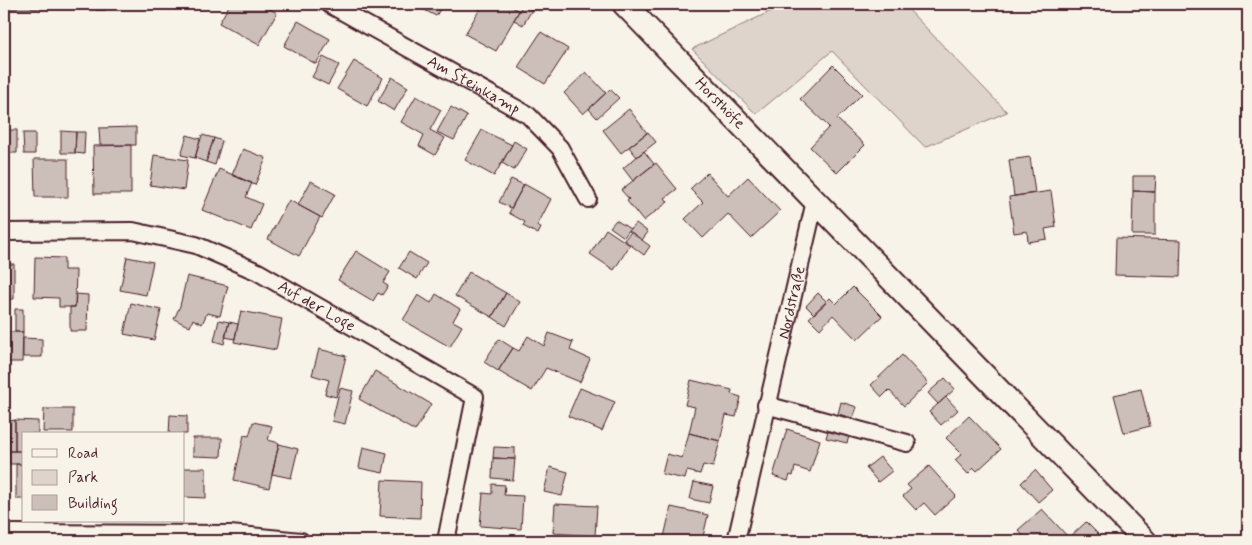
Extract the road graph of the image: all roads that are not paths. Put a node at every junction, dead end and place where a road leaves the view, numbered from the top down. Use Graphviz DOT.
graph roads {
  1 [pos="329,4"];
  2 [pos="624,4"];
  3 [pos="588,199"];
  4 [pos="815,201"];
  5 [pos="4,232"];
  6 [pos="766,405"];
  7 [pos="907,443"];
  8 [pos="4,533"];
  9 [pos="38,537"];
  10 [pos="301,541"];
  11 [pos="446,541"];
  12 [pos="736,541"];
  13 [pos="1145,541"];
  1 -- 3 [label="street, Am Steinkamp"];
  2 -- 4 [label="main road, Horsthöfe"];
  4 -- 6 [label="street, Nordstraße"];
  4 -- 13 [label="main road, Horsthöfe"];
  5 -- 11 [label="street, Auf der Loge"];
  6 -- 7 [label="street"];
  6 -- 12 [label="street, Nordstraße"];
  8 -- 9 [label="street"];
  9 -- 10 [label="street"];
}
